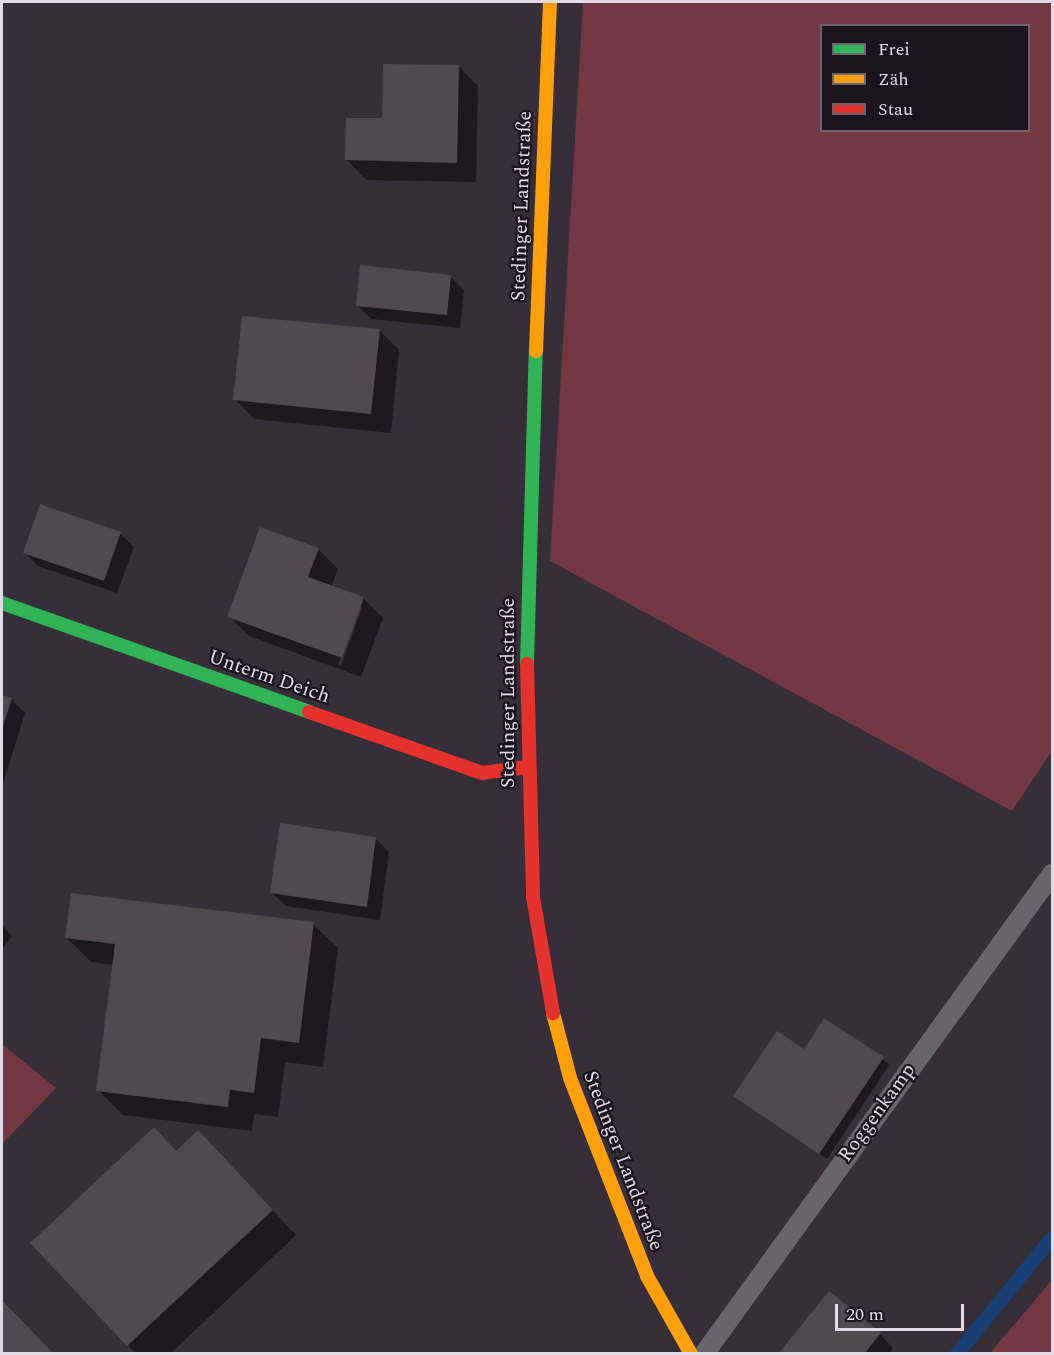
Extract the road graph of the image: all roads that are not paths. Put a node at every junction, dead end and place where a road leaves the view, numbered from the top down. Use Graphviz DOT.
graph roads {
  1 [pos="550,2"];
  2 [pos="2,603"];
  3 [pos="526,767"];
  4 [pos="1053,874"];
  5 [pos="691,1353"];
  6 [pos="704,1353"];
  1 -- 3 [label="main road, Stedinger Landstraße"];
  2 -- 3 [label="main road, Unterm Deich"];
  3 -- 5 [label="main road, Stedinger Landstraße"];
  4 -- 6 [label="lane, Roggenkamp"];
}
